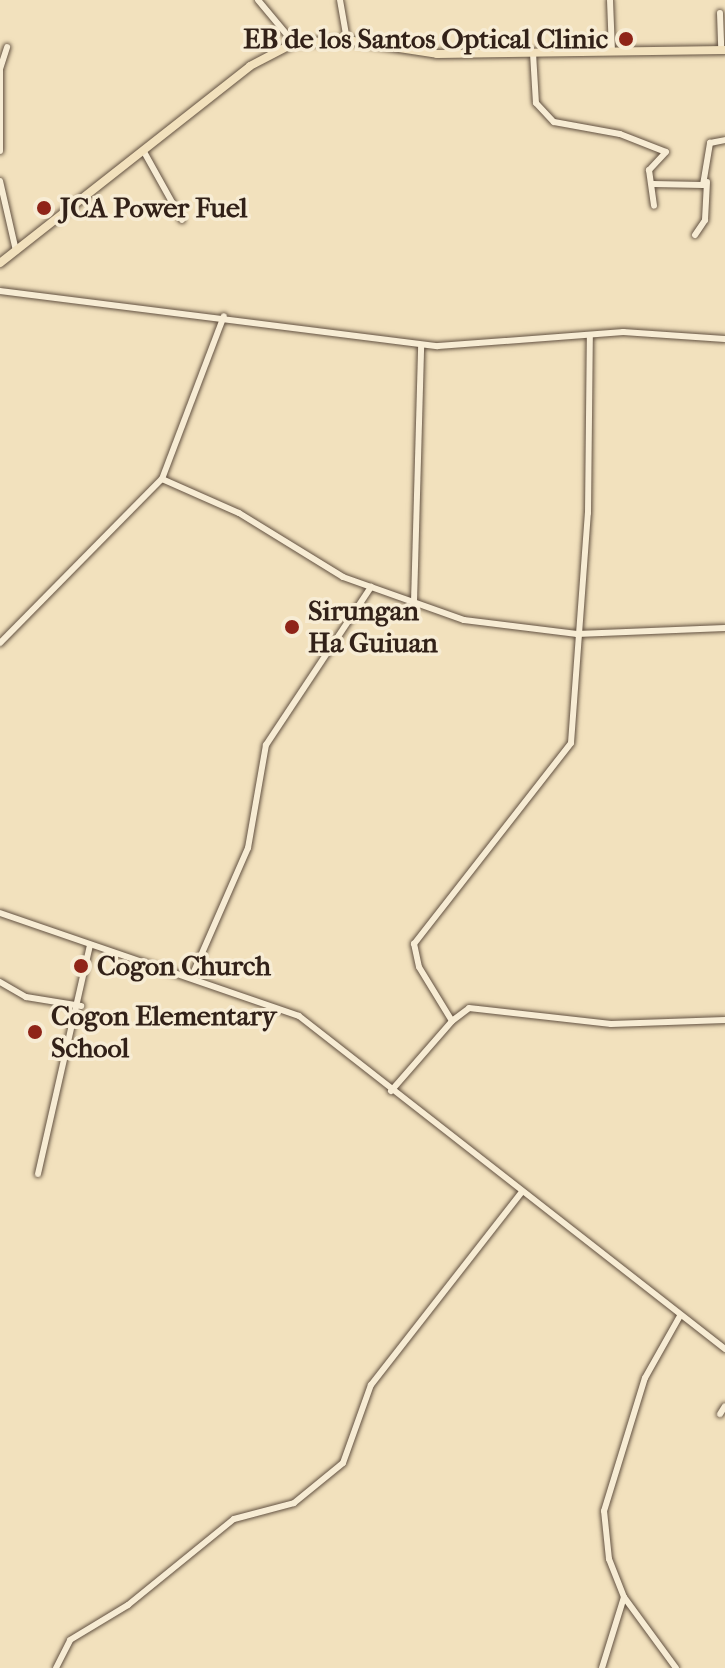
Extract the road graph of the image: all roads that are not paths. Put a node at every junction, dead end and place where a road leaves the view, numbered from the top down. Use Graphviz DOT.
graph roads {
  1 [pos="258,0"];
  2 [pos="340,0"];
  3 [pos="610,0"];
  4 [pos="720,13"];
  5 [pos="347,40"];
  6 [pos="294,43"];
  7 [pos="7,47"];
  8 [pos="723,50"];
  9 [pos="612,51"];
  10 [pos="533,53"];
  11 [pos="0,70"];
  12 [pos="725,140"];
  13 [pos="143,150"];
  14 [pos="0,151"];
  15 [pos="0,181"];
  16 [pos="707,182"];
  17 [pos="653,184"];
  18 [pos="654,206"];
  19 [pos="182,220"];
  20 [pos="695,235"];
  21 [pos="16,251"];
  22 [pos="0,263"];
  23 [pos="0,291"];
  24 [pos="224,316"];
  25 [pos="590,335"];
  26 [pos="725,339"];
  27 [pos="421,345"];
  28 [pos="162,479"];
  29 [pos="371,587"];
  30 [pos="414,602"];
  31 [pos="725,628"];
  32 [pos="577,634"];
  33 [pos="0,643"];
  34 [pos="0,913"];
  35 [pos="90,945"];
  36 [pos="192,976"];
  37 [pos="0,982"];
  38 [pos="81,1006"];
  39 [pos="447,1010"];
  40 [pos="459,1013"];
  41 [pos="725,1020"];
  42 [pos="452,1021"];
  43 [pos="391,1091"];
  44 [pos="38,1174"];
  45 [pos="521,1193"];
  46 [pos="680,1316"];
  47 [pos="725,1349"];
  48 [pos="725,1406"];
  49 [pos="720,1414"];
  50 [pos="624,1597"];
  51 [pos="635,1612"];
  52 [pos="620,1615"];
  53 [pos="56,1668"];
  54 [pos="602,1668"];
  55 [pos="676,1668"];
  1 -- 6 [label="street"];
  2 -- 5 [label="street"];
  3 -- 9 [label="street"];
  4 -- 8 [label="street"];
  5 -- 6 [label="main road"];
  5 -- 10 [label="main road"];
  6 -- 13 [label="main road"];
  7 -- 11 [label="street"];
  8 -- 9 [label="main road"];
  9 -- 10 [label="main road"];
  10 -- 17 [label="street"];
  11 -- 14 [label="street"];
  12 -- 16 [label="street"];
  13 -- 19 [label="street"];
  13 -- 21 [label="main road"];
  15 -- 21 [label="street"];
  16 -- 17 [label="street"];
  16 -- 20 [label="street"];
  17 -- 18 [label="street"];
  21 -- 22 [label="main road"];
  23 -- 24 [label="street"];
  24 -- 27 [label="street"];
  24 -- 28 [label="street"];
  25 -- 26 [label="street"];
  25 -- 27 [label="street"];
  25 -- 32 [label="street"];
  27 -- 30 [label="street"];
  28 -- 29 [label="street"];
  28 -- 33 [label="street"];
  29 -- 30 [label="street"];
  29 -- 36 [label="street"];
  30 -- 32 [label="street"];
  31 -- 32 [label="street"];
  32 -- 39 [label="street"];
  34 -- 35 [label="street"];
  35 -- 36 [label="street"];
  35 -- 38 [label="street"];
  36 -- 43 [label="street"];
  37 -- 38 [label="street"];
  38 -- 44 [label="street"];
  39 -- 40 [label="street"];
  39 -- 42 [label="street"];
  40 -- 41 [label="street"];
  40 -- 42 [label="street"];
  42 -- 43 [label="street"];
  43 -- 45 [label="street"];
  45 -- 46 [label="street"];
  45 -- 53 [label="street"];
  46 -- 47 [label="street"];
  46 -- 50 [label="street"];
  48 -- 49 [label="street"];
  50 -- 51 [label="street"];
  50 -- 52 [label="street"];
  51 -- 52 [label="street"];
  51 -- 55 [label="street"];
  52 -- 54 [label="street"];
}
